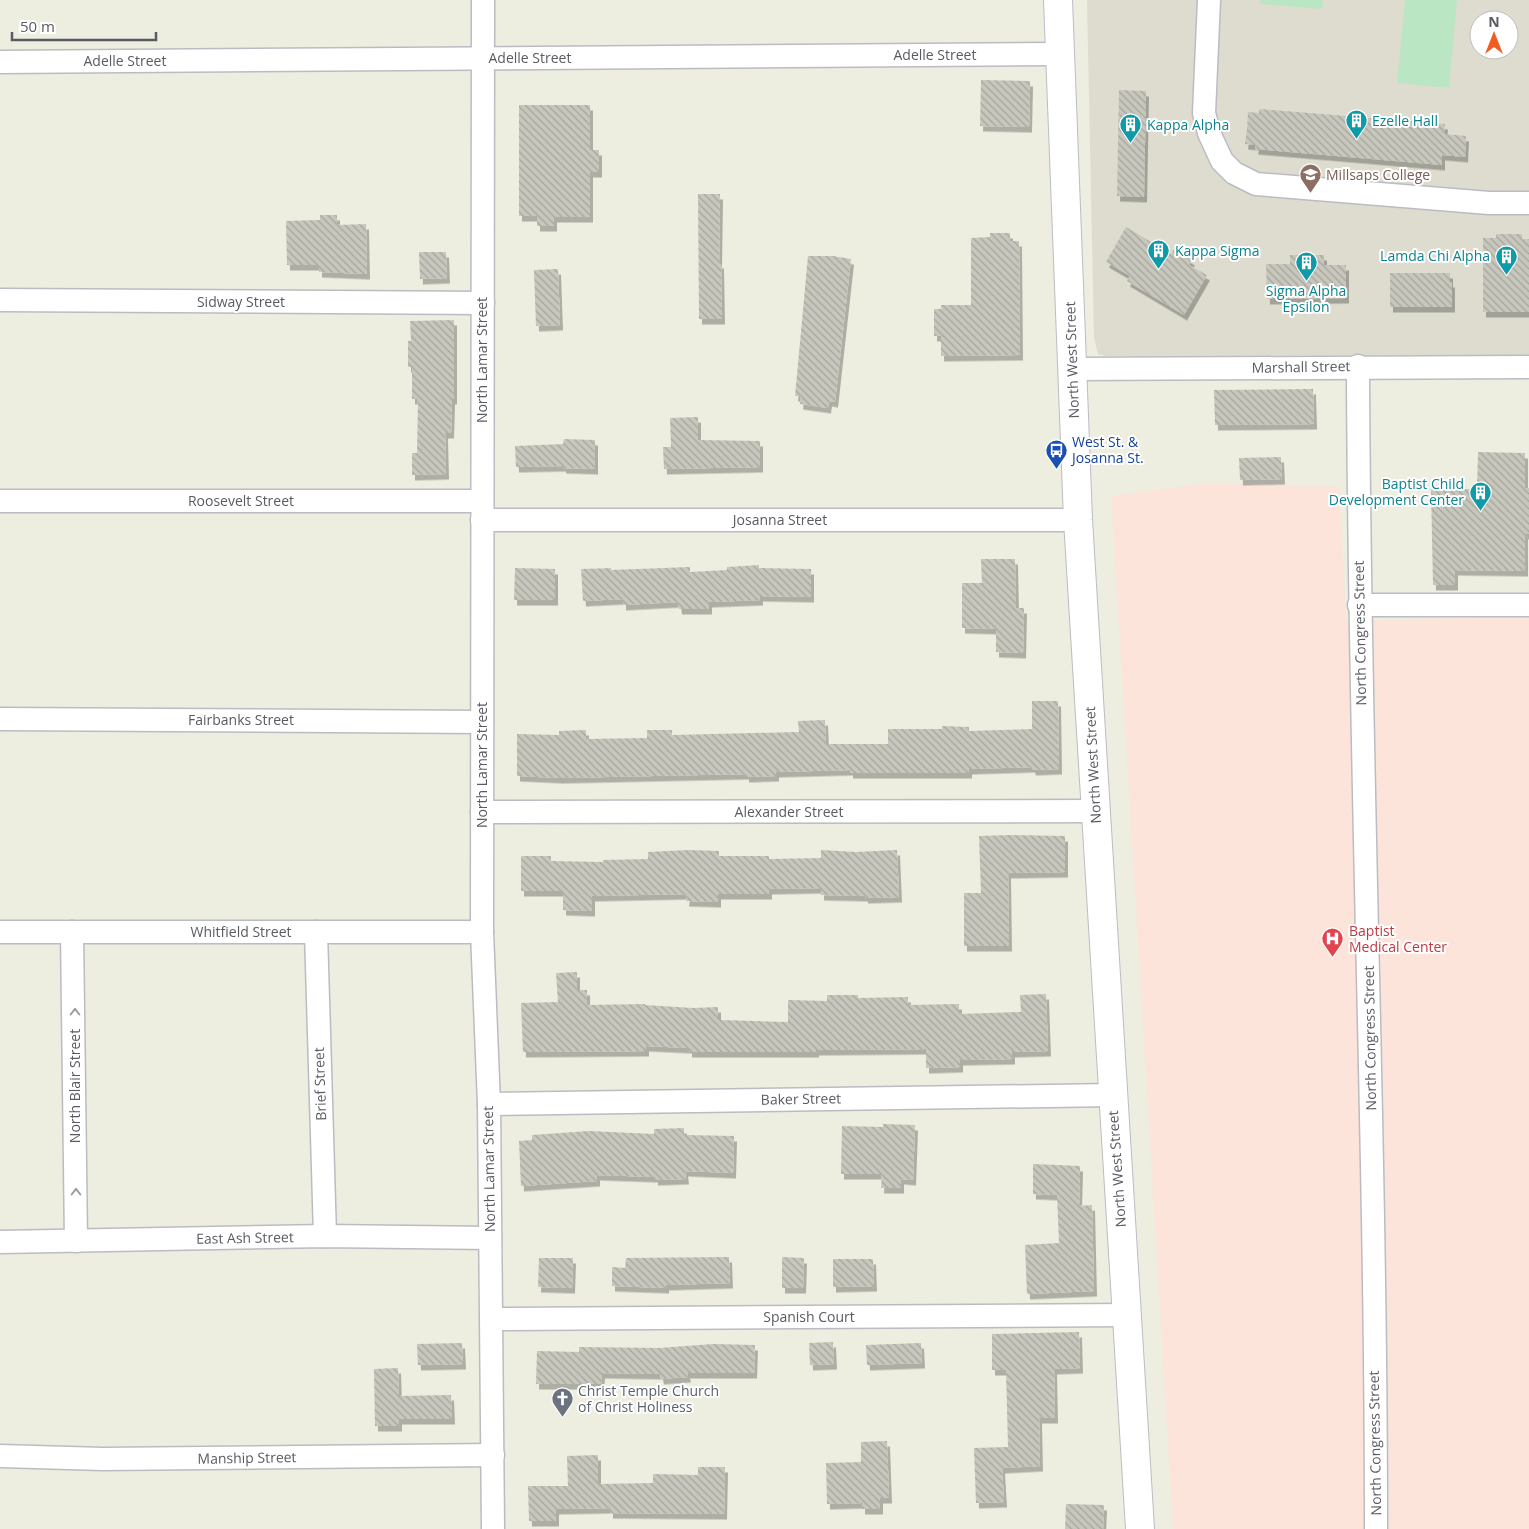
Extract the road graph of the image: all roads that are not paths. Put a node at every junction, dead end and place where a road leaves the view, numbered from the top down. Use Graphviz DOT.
graph roads {
  1 [pos="483,0"];
  2 [pos="1058,0"];
  3 [pos="1209,0"];
  4 [pos="1060,54"];
  5 [pos="483,58"];
  6 [pos="0,62"];
  7 [pos="1529,203"];
  8 [pos="0,300"];
  9 [pos="483,303"];
  10 [pos="1358,366"];
  11 [pos="1529,367"];
  12 [pos="1072,369"];
  13 [pos="0,502"];
  14 [pos="482,511"];
  15 [pos="1078,520"];
  16 [pos="1359,605"];
  17 [pos="1529,605"];
  18 [pos="0,719"];
  19 [pos="482,722"];
  20 [pos="1096,811"];
  21 [pos="482,812"];
  22 [pos="0,932"];
  23 [pos="72,932"];
  24 [pos="316,932"];
  25 [pos="482,932"];
  26 [pos="1113,1095"];
  27 [pos="489,1104"];
  28 [pos="325,1236"];
  29 [pos="490,1238"];
  30 [pos="76,1241"];
  31 [pos="0,1242"];
  32 [pos="1127,1315"];
  33 [pos="492,1319"];
  34 [pos="493,1455"];
  35 [pos="0,1456"];
  36 [pos="494,1529"];
  37 [pos="1140,1529"];
  38 [pos="1376,1529"];
  1 -- 5 [label="street, North Lamar Street"];
  2 -- 4 [label="street, North West Street"];
  3 -- 7 [label="street"];
  4 -- 5 [label="street, Adelle Street"];
  4 -- 12 [label="street, North West Street"];
  5 -- 6 [label="street, Adelle Street"];
  5 -- 9 [label="street, North Lamar Street"];
  8 -- 9 [label="street, Sidway Street"];
  9 -- 14 [label="street, North Lamar Street"];
  10 -- 11 [label="street, Marshall Street"];
  10 -- 12 [label="street, Marshall Street"];
  10 -- 16 [label="street, North Congress Street"];
  12 -- 15 [label="street, North West Street"];
  13 -- 14 [label="street, Roosevelt Street"];
  14 -- 15 [label="street, Josanna Street"];
  14 -- 19 [label="street, North Lamar Street"];
  15 -- 20 [label="street, North West Street"];
  16 -- 17 [label="street"];
  16 -- 38 [label="street, North Congress Street"];
  18 -- 19 [label="street, Fairbanks Street"];
  19 -- 21 [label="street, North Lamar Street"];
  20 -- 21 [label="street, Alexander Street"];
  20 -- 26 [label="street, North West Street"];
  21 -- 25 [label="street, North Lamar Street"];
  22 -- 23 [label="street, Whitfield Street"];
  23 -- 24 [label="street, Whitfield Street"];
  30 -- 23 [label="street, North Blair Street, one-way"];
  24 -- 25 [label="street, Whitfield Street"];
  24 -- 28 [label="street, Brief Street"];
  25 -- 27 [label="street, North Lamar Street"];
  26 -- 27 [label="street, Baker Street"];
  26 -- 32 [label="street, North West Street"];
  27 -- 29 [label="street, North Lamar Street"];
  28 -- 29 [label="street, East Ash Street"];
  28 -- 30 [label="street, East Ash Street"];
  29 -- 33 [label="street, North Lamar Street"];
  30 -- 31 [label="street, East Ash Street"];
  32 -- 33 [label="street, Spanish Court"];
  32 -- 37 [label="street, North West Street"];
  33 -- 34 [label="street, North Lamar Street"];
  34 -- 35 [label="street, Manship Street"];
  34 -- 36 [label="street, North Lamar Street"];
}
